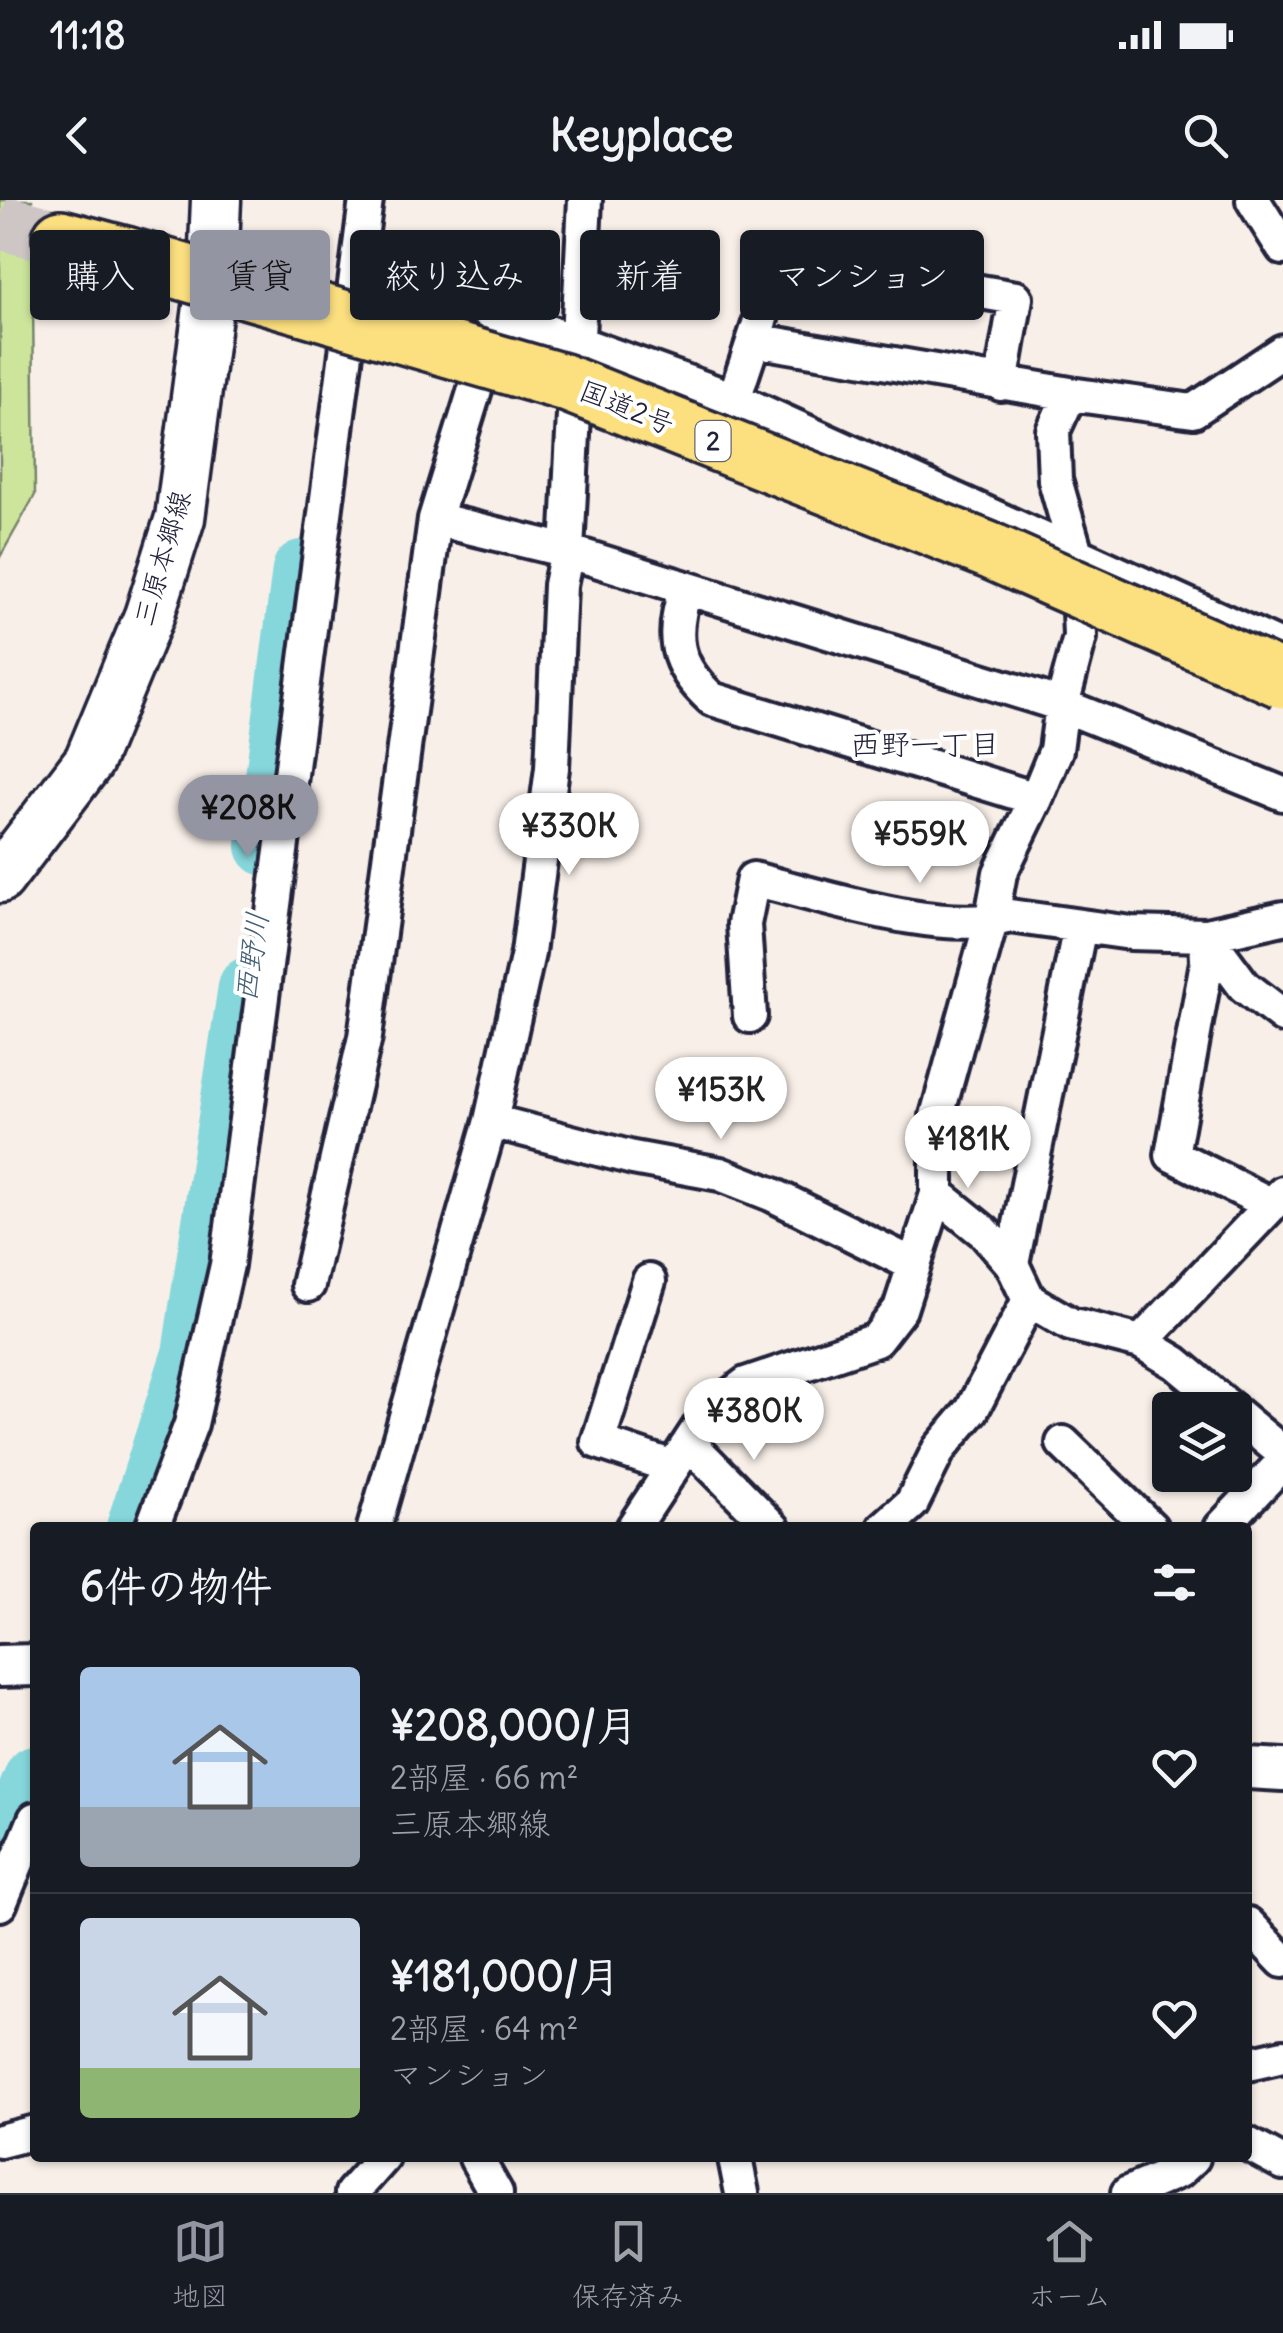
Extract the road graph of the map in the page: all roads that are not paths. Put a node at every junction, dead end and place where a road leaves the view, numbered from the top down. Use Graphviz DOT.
graph roads {
  1 [pos="216,200"];
  2 [pos="366,200"];
  3 [pos="585,200"];
  4 [pos="1254,200"];
  5 [pos="1283,248"];
  6 [pos="170,269"];
  7 [pos="496,320"];
  8 [pos="513,320"];
  9 [pos="754,340"];
  10 [pos="578,341"];
  11 [pos="1283,351"];
  12 [pos="1001,384"];
  13 [pos="1070,394"];
  14 [pos="734,399"];
  15 [pos="435,519"];
  16 [pos="566,551"];
  17 [pos="1077,557"];
  18 [pos="686,588"];
  19 [pos="1283,648"];
  20 [pos="1283,680"];
  21 [pos="1062,705"];
  22 [pos="1283,794"];
  23 [pos="1036,800"];
  24 [pos="0,878"];
  25 [pos="1283,918"];
  26 [pos="992,922"];
  27 [pos="1080,926"];
  28 [pos="1212,951"];
  29 [pos="750,1016"];
  30 [pos="1283,1016"];
  31 [pos="491,1121"];
  32 [pos="937,1194"];
  33 [pos="1277,1199"];
  34 [pos="1012,1264"];
  35 [pos="914,1266"];
  36 [pos="649,1281"];
  37 [pos="308,1284"];
  38 [pos="1029,1300"];
  39 [pos="1142,1342"];
  40 [pos="1210,1392"];
  41 [pos="1252,1427"];
  42 [pos="1063,1444"];
  43 [pos="1283,1453"];
  44 [pos="681,1455"];
  45 [pos="1283,1462"];
  46 [pos="154,1522"];
  47 [pos="376,1522"];
  48 [pos="637,1522"];
  49 [pos="765,1522"];
  50 [pos="891,1522"];
  51 [pos="1144,1522"];
  52 [pos="1227,1522"];
  53 [pos="1252,1768"];
  54 [pos="1283,1770"];
  55 [pos="30,1832"];
  56 [pos="0,1904"];
  57 [pos="1252,1928"];
  58 [pos="1283,1960"];
  59 [pos="1283,2056"];
  60 [pos="1252,2063"];
  61 [pos="30,2133"];
  62 [pos="0,2140"];
  63 [pos="1252,2146"];
  64 [pos="379,2162"];
  65 [pos="478,2162"];
  66 [pos="736,2162"];
  67 [pos="1283,2162"];
  68 [pos="1182,2174"];
  69 [pos="352,2193"];
  70 [pos="496,2193"];
  71 [pos="742,2193"];
  72 [pos="1128,2193"];
  1 -- 24 [label="main road, 三原本郷線"];
  2 -- 46 [label="street"];
  3 -- 10 [label="street"];
  4 -- 5 [label="street"];
  6 -- 20 [label="highway, 国道2号 / 2, bridge"];
  7 -- 15 [label="street"];
  8 -- 10 [label="street"];
  9 -- 12 [label="street"];
  9 -- 12 [label="street"];
  9 -- 14 [label="street"];
  10 -- 14 [label="street"];
  10 -- 16 [label="street"];
  11 -- 13 [label="street"];
  12 -- 13 [label="street"];
  13 -- 17 [label="street"];
  14 -- 17 [label="street"];
  15 -- 16 [label="street"];
  15 -- 37 [label="street"];
  16 -- 18 [label="street"];
  16 -- 31 [label="street"];
  17 -- 19 [label="street"];
  17 -- 21 [label="street"];
  18 -- 21 [label="street"];
  18 -- 23 [label="street"];
  21 -- 22 [label="street"];
  21 -- 23 [label="street"];
  23 -- 26 [label="street"];
  25 -- 28 [label="street"];
  26 -- 27 [label="street"];
  26 -- 29 [label="street"];
  26 -- 32 [label="street"];
  27 -- 28 [label="street"];
  27 -- 34 [label="street"];
  28 -- 30 [label="street"];
  28 -- 33 [label="street"];
  31 -- 35 [label="street"];
  31 -- 47 [label="street"];
  32 -- 34 [label="street"];
  32 -- 35 [label="street"];
  33 -- 39 [label="street"];
  34 -- 38 [label="street"];
  35 -- 44 [label="street"];
  36 -- 44 [label="street"];
  38 -- 39 [label="street"];
  38 -- 50 [label="street"];
  39 -- 40 [label="street"];
  41 -- 43 [label="street"];
  42 -- 51 [label="street"];
  44 -- 48 [label="street"];
  44 -- 49 [label="street"];
  45 -- 52 [label="street"];
  53 -- 54 [label="street"];
  55 -- 56 [label="street"];
  57 -- 58 [label="street"];
  59 -- 60 [label="street"];
  61 -- 62 [label="street"];
  63 -- 67 [label="street"];
  64 -- 69 [label="street"];
  65 -- 70 [label="street"];
  66 -- 71 [label="street"];
  68 -- 72 [label="street"];
}
